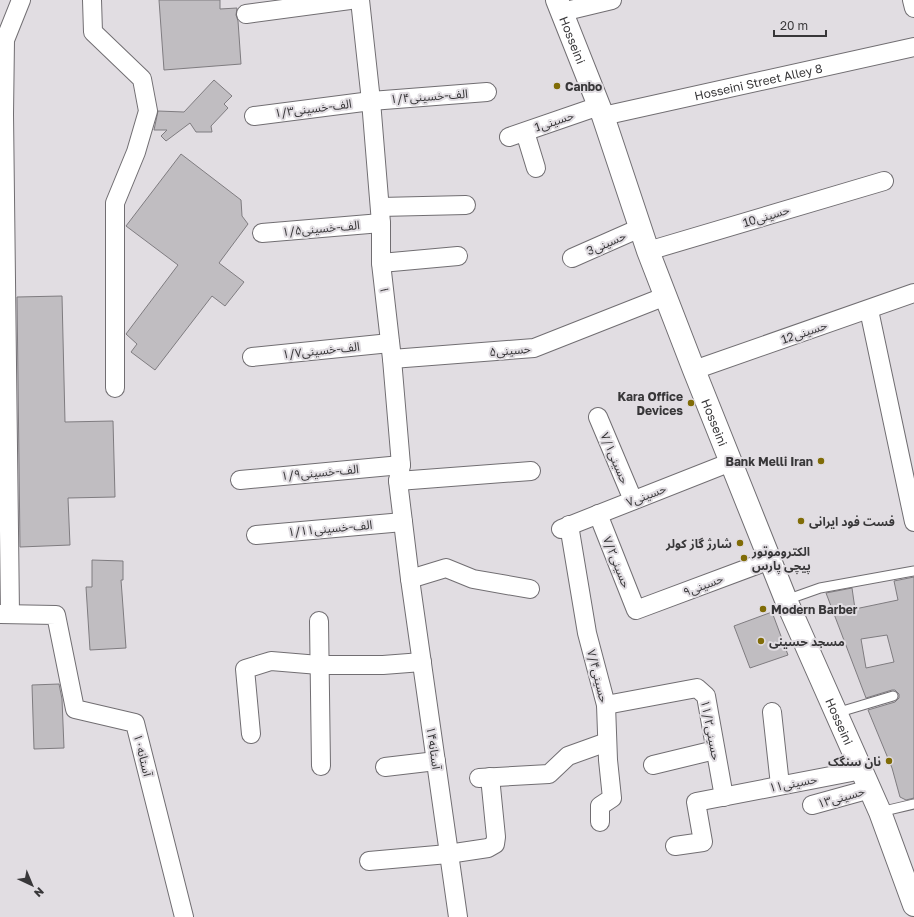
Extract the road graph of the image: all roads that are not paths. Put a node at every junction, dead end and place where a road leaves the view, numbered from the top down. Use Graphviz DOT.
graph roads {
  1 [pos="21,0"];
  2 [pos="92,0"];
  3 [pos="350,0"];
  4 [pos="360,0"];
  5 [pos="612,0"];
  6 [pos="912,0"];
  7 [pos="559,6"];
  8 [pos="914,8"];
  9 [pos="246,14"];
  10 [pos="914,47"];
  11 [pos="487,92"];
  12 [pos="371,101"];
  13 [pos="601,111"];
  14 [pos="254,116"];
  15 [pos="536,168"];
  16 [pos="884,181"];
  17 [pos="466,205"];
  18 [pos="380,215"];
  19 [pos="640,228"];
  20 [pos="262,233"];
  21 [pos="648,251"];
  22 [pos="458,256"];
  23 [pos="572,258"];
  24 [pos="381,263"];
  25 [pos="914,294"];
  26 [pos="666,296"];
  27 [pos="869,310"];
  28 [pos="391,351"];
  29 [pos="252,357"];
  30 [pos="694,370"];
  31 [pos="115,388"];
  32 [pos="598,417"];
  33 [pos="732,462"];
  34 [pos="531,471"];
  35 [pos="399,473"];
  36 [pos="240,480"];
  37 [pos="633,500"];
  38 [pos="598,514"];
  39 [pos="403,522"];
  40 [pos="914,522"];
  41 [pos="565,527"];
  42 [pos="256,535"];
  43 [pos="770,560"];
  44 [pos="914,570"];
  45 [pos="410,579"];
  46 [pos="530,589"];
  47 [pos="786,600"];
  48 [pos="636,610"];
  49 [pos="5,614"];
  50 [pos="318,621"];
  51 [pos="422,662"];
  52 [pos="319,665"];
  53 [pos="893,696"];
  54 [pos="606,705"];
  55 [pos="772,712"];
  56 [pos="836,712"];
  57 [pos="251,734"];
  58 [pos="607,742"];
  59 [pos="715,750"];
  60 [pos="436,761"];
  61 [pos="653,765"];
  62 [pos="321,766"];
  63 [pos="385,767"];
  64 [pos="866,779"];
  65 [pos="780,785"];
  66 [pos="724,797"];
  67 [pos="914,804"];
  68 [pos="812,805"];
  69 [pos="880,812"];
  70 [pos="600,822"];
  71 [pos="675,846"];
  72 [pos="448,854"];
  73 [pos="369,861"];
  74 [pos="913,906"];
  75 [pos="184,917"];
  76 [pos="458,917"];
  1 -- 49 [label="street"];
  2 -- 31 [label="street"];
  3 -- 9 [label="street"];
  4 -- 12 [label="street, ۱"];
  5 -- 7 [label="street"];
  6 -- 8 [label="street"];
  7 -- 13 [label="street, Hosseini"];
  10 -- 13 [label="street, Hosseini Street Alley 8"];
  11 -- 12 [label="street, الف-خسینی۱/۴"];
  12 -- 14 [label="street, الف-خسینی۱/۳"];
  12 -- 18 [label="street, ۱"];
  13 -- 15 [label="street, حسینی1"];
  13 -- 19 [label="street, Hosseini"];
  16 -- 21 [label="street, حسینی10"];
  17 -- 18 [label="street, الف-خسینی۱/۵"];
  18 -- 20 [label="street, الف-خسینی۱/۵"];
  18 -- 24 [label="street, ۱"];
  19 -- 21 [label="street, Hosseini"];
  19 -- 23 [label="street, حسینی3"];
  21 -- 26 [label="street, Hosseini"];
  22 -- 24 [label="street"];
  24 -- 28 [label="street, ۱"];
  25 -- 27 [label="street, حسینی12"];
  26 -- 28 [label="street, حسینی۵"];
  26 -- 30 [label="street, Hosseini"];
  27 -- 30 [label="street, حسینی12"];
  27 -- 40 [label="street"];
  28 -- 29 [label="street, الف-خسینی۱/۷"];
  28 -- 35 [label="street, ۱"];
  30 -- 33 [label="street, Hosseini"];
  32 -- 37 [label="street, حسینی۷/۱"];
  33 -- 37 [label="street, حسینی۷"];
  33 -- 43 [label="street, Hosseini"];
  34 -- 35 [label="street, الف-خسینی۱/۹"];
  35 -- 36 [label="street, الف-خسینی۱/۹"];
  35 -- 39 [label="street, ۱"];
  37 -- 38 [label="street, حسینی۷"];
  38 -- 41 [label="street, حسینی۷"];
  38 -- 48 [label="street, حسینی۷/۲"];
  39 -- 42 [label="street, الف-خسینی۱/۱۱"];
  39 -- 45 [label="street, ۱"];
  41 -- 54 [label="street, حسینی۷/۴"];
  43 -- 47 [label="street, Hosseini"];
  43 -- 48 [label="street, حسینی۹"];
  44 -- 47 [label="lane"];
  45 -- 46 [label="street"];
  45 -- 51 [label="street, آستانه۱۴"];
  47 -- 56 [label="street, Hosseini"];
  49 -- 75 [label="street, آستانه۱۰"];
  50 -- 52 [label="street"];
  51 -- 52 [label="street"];
  51 -- 60 [label="street, آستانه۱۴"];
  52 -- 57 [label="street"];
  52 -- 62 [label="street"];
  53 -- 56 [label="lane"];
  54 -- 58 [label="street, حسینی۷/۴"];
  54 -- 59 [label="street, حسینی۱۱/۲"];
  55 -- 65 [label="street"];
  56 -- 64 [label="street, Hosseini"];
  58 -- 70 [label="street, حسینی۷/۴"];
  58 -- 72 [label="street"];
  59 -- 61 [label="street"];
  59 -- 66 [label="street, حسینی۱۱/۲"];
  60 -- 63 [label="street"];
  60 -- 72 [label="street, آستانه۱۴"];
  64 -- 65 [label="street, حسینی۱۱"];
  64 -- 68 [label="street, حسینی۱۳"];
  64 -- 69 [label="street, Hosseini"];
  65 -- 66 [label="street, حسینی۱۱"];
  66 -- 71 [label="street, حسینی۱۱"];
  67 -- 69 [label="lane"];
  69 -- 74 [label="street, Hosseini"];
  72 -- 73 [label="street"];
  72 -- 76 [label="street, آستانه۱۴"];
}
